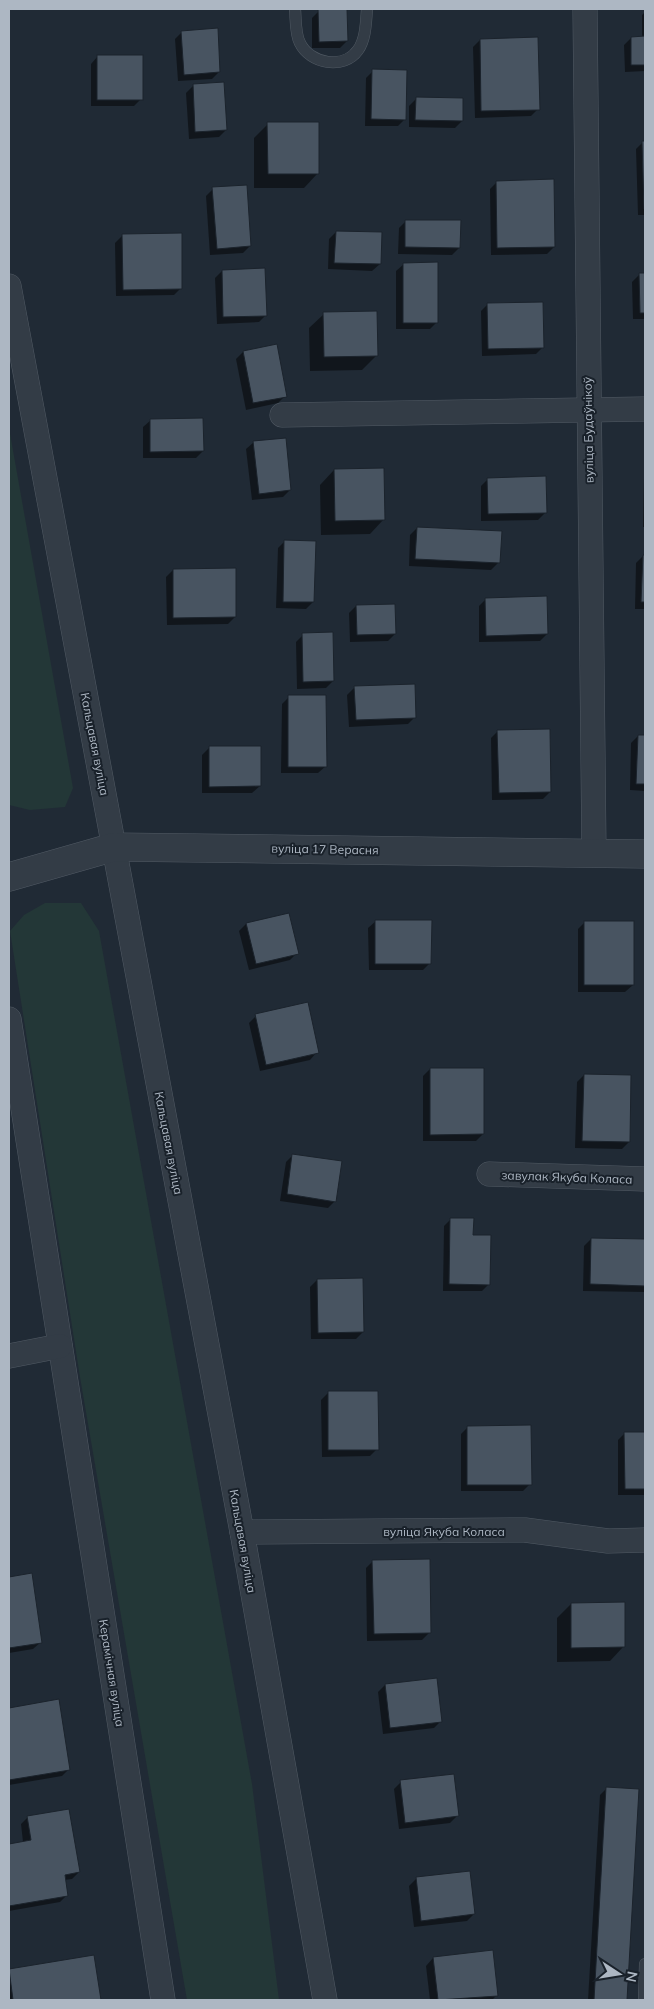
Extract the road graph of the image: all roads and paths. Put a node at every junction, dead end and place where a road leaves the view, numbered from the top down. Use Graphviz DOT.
graph roads {
  1 [pos="295,9"];
  2 [pos="367,9"];
  3 [pos="585,9"];
  4 [pos="9,286"];
  5 [pos="645,408"];
  6 [pos="588,409"];
  7 [pos="282,415"];
  8 [pos="114,847"];
  9 [pos="594,852"];
  10 [pos="645,854"];
  11 [pos="9,877"];
  12 [pos="9,1019"];
  13 [pos="489,1174"];
  14 [pos="645,1180"];
  15 [pos="60,1346"];
  16 [pos="9,1356"];
  17 [pos="242,1532"];
  18 [pos="645,1540"];
  19 [pos="645,1964"];
  20 [pos="163,2000"];
  21 [pos="325,2000"];
  22 [pos="645,2000"];
  1 -- 2 [label="lane"];
  3 -- 6 [label="street, вуліца Будаўнікоў"];
  4 -- 8 [label="street, Кальцавая вуліца"];
  5 -- 6 [label="street"];
  6 -- 7 [label="street"];
  6 -- 9 [label="street, вуліца Будаўнікоў"];
  8 -- 9 [label="street, вуліца 17 Верасня"];
  8 -- 11 [label="street, вуліца 17 Верасня"];
  8 -- 17 [label="street, Кальцавая вуліца"];
  9 -- 10 [label="street, вуліца 17 Верасня"];
  12 -- 15 [label="street, Керамічная вуліца"];
  13 -- 14 [label="street, завулак Якуба Коласа"];
  15 -- 16 [label="street"];
  15 -- 20 [label="street, Керамічная вуліца"];
  17 -- 18 [label="street, вуліца Якуба Коласа"];
  17 -- 21 [label="street, Кальцавая вуліца"];
  19 -- 22 [label="lane"];
}
